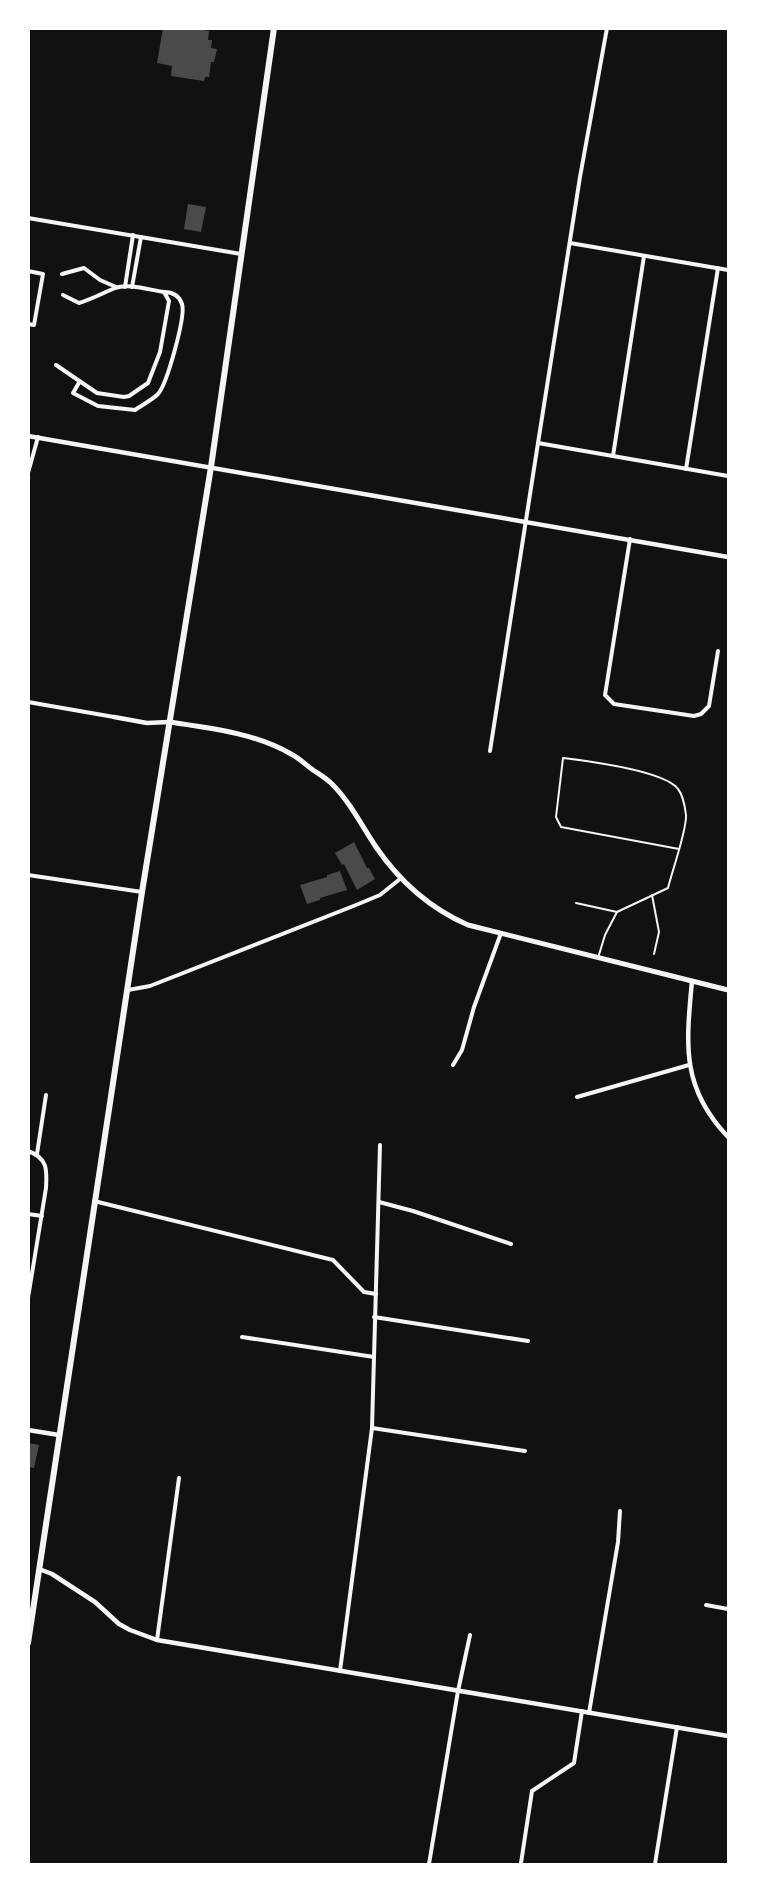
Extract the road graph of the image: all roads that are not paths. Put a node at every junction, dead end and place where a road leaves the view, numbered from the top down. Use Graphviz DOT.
graph roads {
  1 [pos="274,28"];
  2 [pos="607,28"];
  3 [pos="28,218"];
  4 [pos="134,235"];
  5 [pos="141,237"];
  6 [pos="570,243"];
  7 [pos="241,254"];
  8 [pos="644,256"];
  9 [pos="718,268"];
  10 [pos="729,270"];
  11 [pos="28,271"];
  12 [pos="62,274"];
  13 [pos="117,287"];
  14 [pos="125,287"];
  15 [pos="132,287"];
  16 [pos="164,292"];
  17 [pos="63,295"];
  18 [pos="31,324"];
  19 [pos="56,365"];
  20 [pos="80,381"];
  21 [pos="28,436"];
  22 [pos="38,437"];
  23 [pos="537,443"];
  24 [pos="613,456"];
  25 [pos="211,467"];
  26 [pos="686,469"];
  27 [pos="28,473"];
  28 [pos="729,476"];
  29 [pos="525,522"];
  30 [pos="630,539"];
  31 [pos="729,557"];
  32 [pos="718,651"];
  33 [pos="28,702"];
  34 [pos="114,717"];
  35 [pos="169,722"];
  36 [pos="490,751"];
  37 [pos="679,849"];
  38 [pos="28,875"];
  39 [pos="400,879"];
  40 [pos="142,892"];
  41 [pos="652,895"];
  42 [pos="576,903"];
  43 [pos="617,912"];
  44 [pos="501,933"];
  45 [pos="654,954"];
  46 [pos="598,957"];
  47 [pos="692,981"];
  48 [pos="128,990"];
  49 [pos="729,990"];
  50 [pos="453,1065"];
  51 [pos="689,1065"];
  52 [pos="46,1095"];
  53 [pos="577,1097"];
  54 [pos="729,1137"];
  55 [pos="380,1145"];
  56 [pos="28,1151"];
  57 [pos="37,1154"];
  58 [pos="94,1201"];
  59 [pos="379,1202"];
  60 [pos="28,1214"];
  61 [pos="42,1216"];
  62 [pos="511,1244"];
  63 [pos="30,1278"];
  64 [pos="376,1294"];
  65 [pos="28,1298"];
  66 [pos="374,1317"];
  67 [pos="242,1337"];
  68 [pos="528,1341"];
  69 [pos="374,1357"];
  70 [pos="372,1428"];
  71 [pos="28,1430"];
  72 [pos="59,1435"];
  73 [pos="525,1451"];
  74 [pos="179,1478"];
  75 [pos="620,1511"];
  76 [pos="39,1569"];
  77 [pos="706,1605"];
  78 [pos="729,1609"];
  79 [pos="470,1635"];
  80 [pos="157,1640"];
  81 [pos="28,1643"];
  82 [pos="340,1671"];
  83 [pos="458,1691"];
  84 [pos="582,1711"];
  85 [pos="589,1713"];
  86 [pos="677,1727"];
  87 [pos="729,1736"];
  88 [pos="521,1863"];
  89 [pos="429,1864"];
  90 [pos="655,1864"];
  1 -- 7 [label="main road"];
  2 -- 6 [label="street"];
  3 -- 4 [label="street"];
  4 -- 5 [label="street"];
  4 -- 14 [label="street"];
  5 -- 7 [label="street"];
  5 -- 15 [label="street"];
  6 -- 8 [label="street"];
  6 -- 23 [label="street"];
  7 -- 25 [label="main road"];
  8 -- 9 [label="street"];
  8 -- 24 [label="street"];
  9 -- 10 [label="street"];
  9 -- 26 [label="street"];
  11 -- 18 [label="street"];
  12 -- 13 [label="street"];
  13 -- 14 [label="street"];
  13 -- 17 [label="street"];
  14 -- 15 [label="street"];
  15 -- 16 [label="street"];
  16 -- 20 [label="street"];
  16 -- 20 [label="street"];
  19 -- 20 [label="street"];
  21 -- 22 [label="street"];
  22 -- 25 [label="street"];
  22 -- 27 [label="street"];
  23 -- 24 [label="street"];
  23 -- 29 [label="street"];
  24 -- 26 [label="street"];
  25 -- 29 [label="street"];
  25 -- 35 [label="main road"];
  26 -- 28 [label="street"];
  29 -- 30 [label="street"];
  29 -- 36 [label="street"];
  30 -- 31 [label="street"];
  30 -- 32 [label="street"];
  33 -- 34 [label="street"];
  34 -- 35 [label="street"];
  35 -- 39 [label="main road"];
  35 -- 40 [label="main road"];
  37 -- 37 [label="lane"];
  37 -- 41 [label="lane"];
  38 -- 40 [label="street"];
  39 -- 44 [label="main road"];
  39 -- 48 [label="street"];
  40 -- 48 [label="main road"];
  41 -- 43 [label="lane"];
  41 -- 45 [label="lane"];
  42 -- 43 [label="lane"];
  43 -- 46 [label="lane"];
  44 -- 46 [label="main road"];
  44 -- 50 [label="street"];
  46 -- 47 [label="main road"];
  47 -- 49 [label="main road"];
  47 -- 51 [label="street"];
  48 -- 58 [label="main road"];
  51 -- 53 [label="street"];
  51 -- 54 [label="street"];
  52 -- 57 [label="street"];
  55 -- 59 [label="street"];
  56 -- 57 [label="street"];
  57 -- 61 [label="street"];
  58 -- 64 [label="street"];
  58 -- 72 [label="main road"];
  59 -- 62 [label="street"];
  59 -- 64 [label="street"];
  60 -- 61 [label="street"];
  61 -- 63 [label="street"];
  63 -- 65 [label="street"];
  64 -- 66 [label="street"];
  66 -- 68 [label="street"];
  66 -- 69 [label="street"];
  67 -- 69 [label="street"];
  69 -- 70 [label="street"];
  70 -- 73 [label="street"];
  70 -- 82 [label="street"];
  71 -- 72 [label="street"];
  72 -- 76 [label="main road"];
  74 -- 80 [label="street"];
  75 -- 85 [label="street"];
  76 -- 80 [label="street"];
  76 -- 81 [label="main road"];
  77 -- 78 [label="street"];
  79 -- 83 [label="street"];
  80 -- 82 [label="street"];
  82 -- 83 [label="street"];
  83 -- 84 [label="street"];
  83 -- 89 [label="street"];
  84 -- 85 [label="street"];
  84 -- 88 [label="street"];
  85 -- 86 [label="street"];
  86 -- 87 [label="street"];
  86 -- 90 [label="street"];
}
